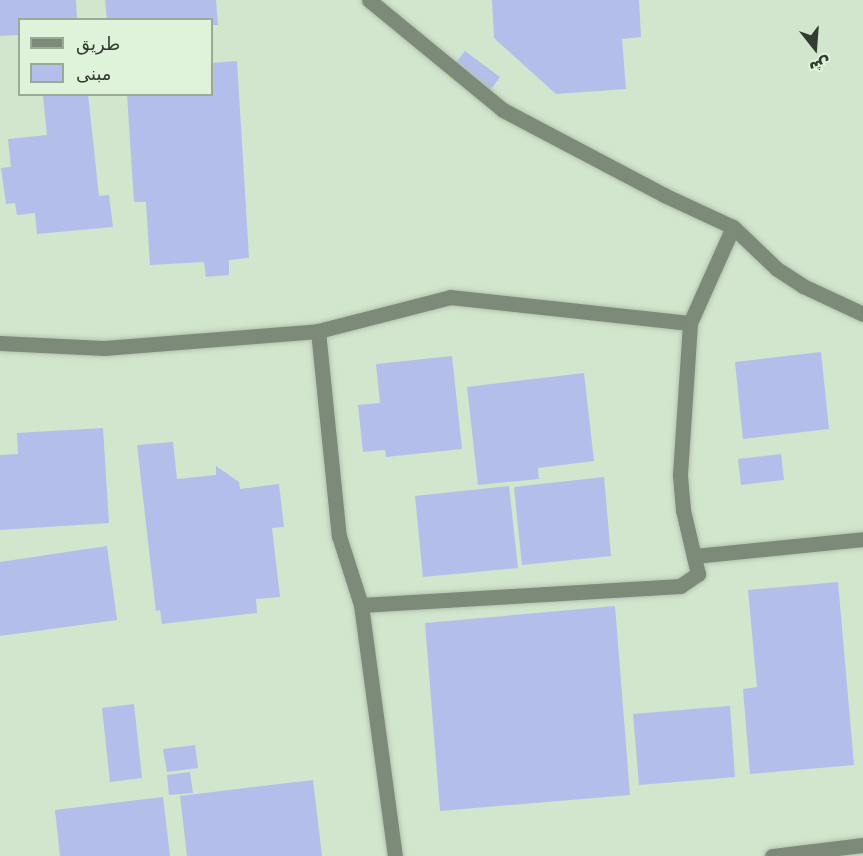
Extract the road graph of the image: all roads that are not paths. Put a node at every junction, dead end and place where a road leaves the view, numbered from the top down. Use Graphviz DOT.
graph roads {
  1 [pos="369,0"];
  2 [pos="733,227"];
  3 [pos="863,314"];
  4 [pos="690,323"];
  5 [pos="318,331"];
  6 [pos="0,343"];
  7 [pos="863,539"];
  8 [pos="694,556"];
  9 [pos="362,605"];
  10 [pos="863,845"];
  11 [pos="395,856"];
  12 [pos="772,856"];
  1 -- 2 [label="street"];
  2 -- 3 [label="street"];
  2 -- 4 [label="street"];
  4 -- 5 [label="street"];
  4 -- 8 [label="street"];
  5 -- 6 [label="street"];
  5 -- 9 [label="street"];
  7 -- 8 [label="street"];
  8 -- 9 [label="street"];
  9 -- 11 [label="street"];
  10 -- 12 [label="street"];
}
